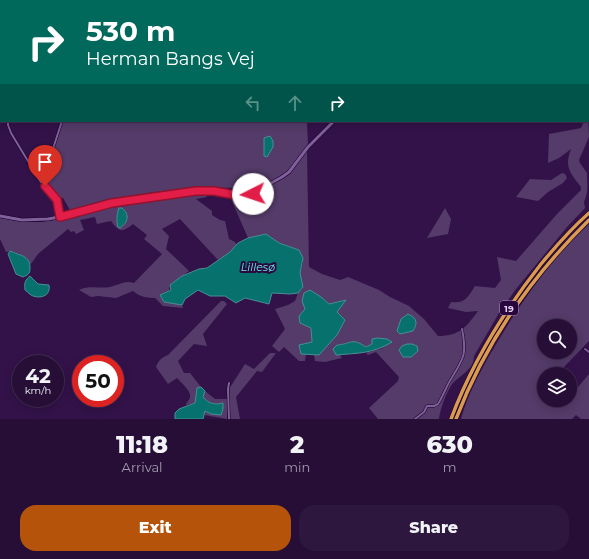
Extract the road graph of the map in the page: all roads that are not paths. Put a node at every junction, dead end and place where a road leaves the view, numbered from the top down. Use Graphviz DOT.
graph roads {
  1 [pos="5,122"];
  2 [pos="8,122"];
  3 [pos="62,122"];
  4 [pos="333,122"];
  5 [pos="8,126"];
  6 [pos="40,181"];
  7 [pos="589,213"];
  8 [pos="0,216"];
  9 [pos="60,217"];
  10 [pos="589,220"];
  11 [pos="462,329"];
  12 [pos="585,349"];
  13 [pos="589,352"];
  14 [pos="229,383"];
  15 [pos="228,419"];
  16 [pos="415,419"];
  17 [pos="451,419"];
  18 [pos="456,419"];
  1 -- 5 [label="street"];
  2 -- 5 [label="street"];
  3 -- 6 [label="street"];
  4 -- 9 [label="main road"];
  5 -- 6 [label="street"];
  6 -- 9 [label="street"];
  7 -- 17 [label="highway, 19"];
  8 -- 9 [label="main road"];
  10 -- 18 [label="highway, 19"];
  11 -- 16 [label="street"];
  12 -- 13 [label="street"];
  14 -- 15 [label="street"];
}
